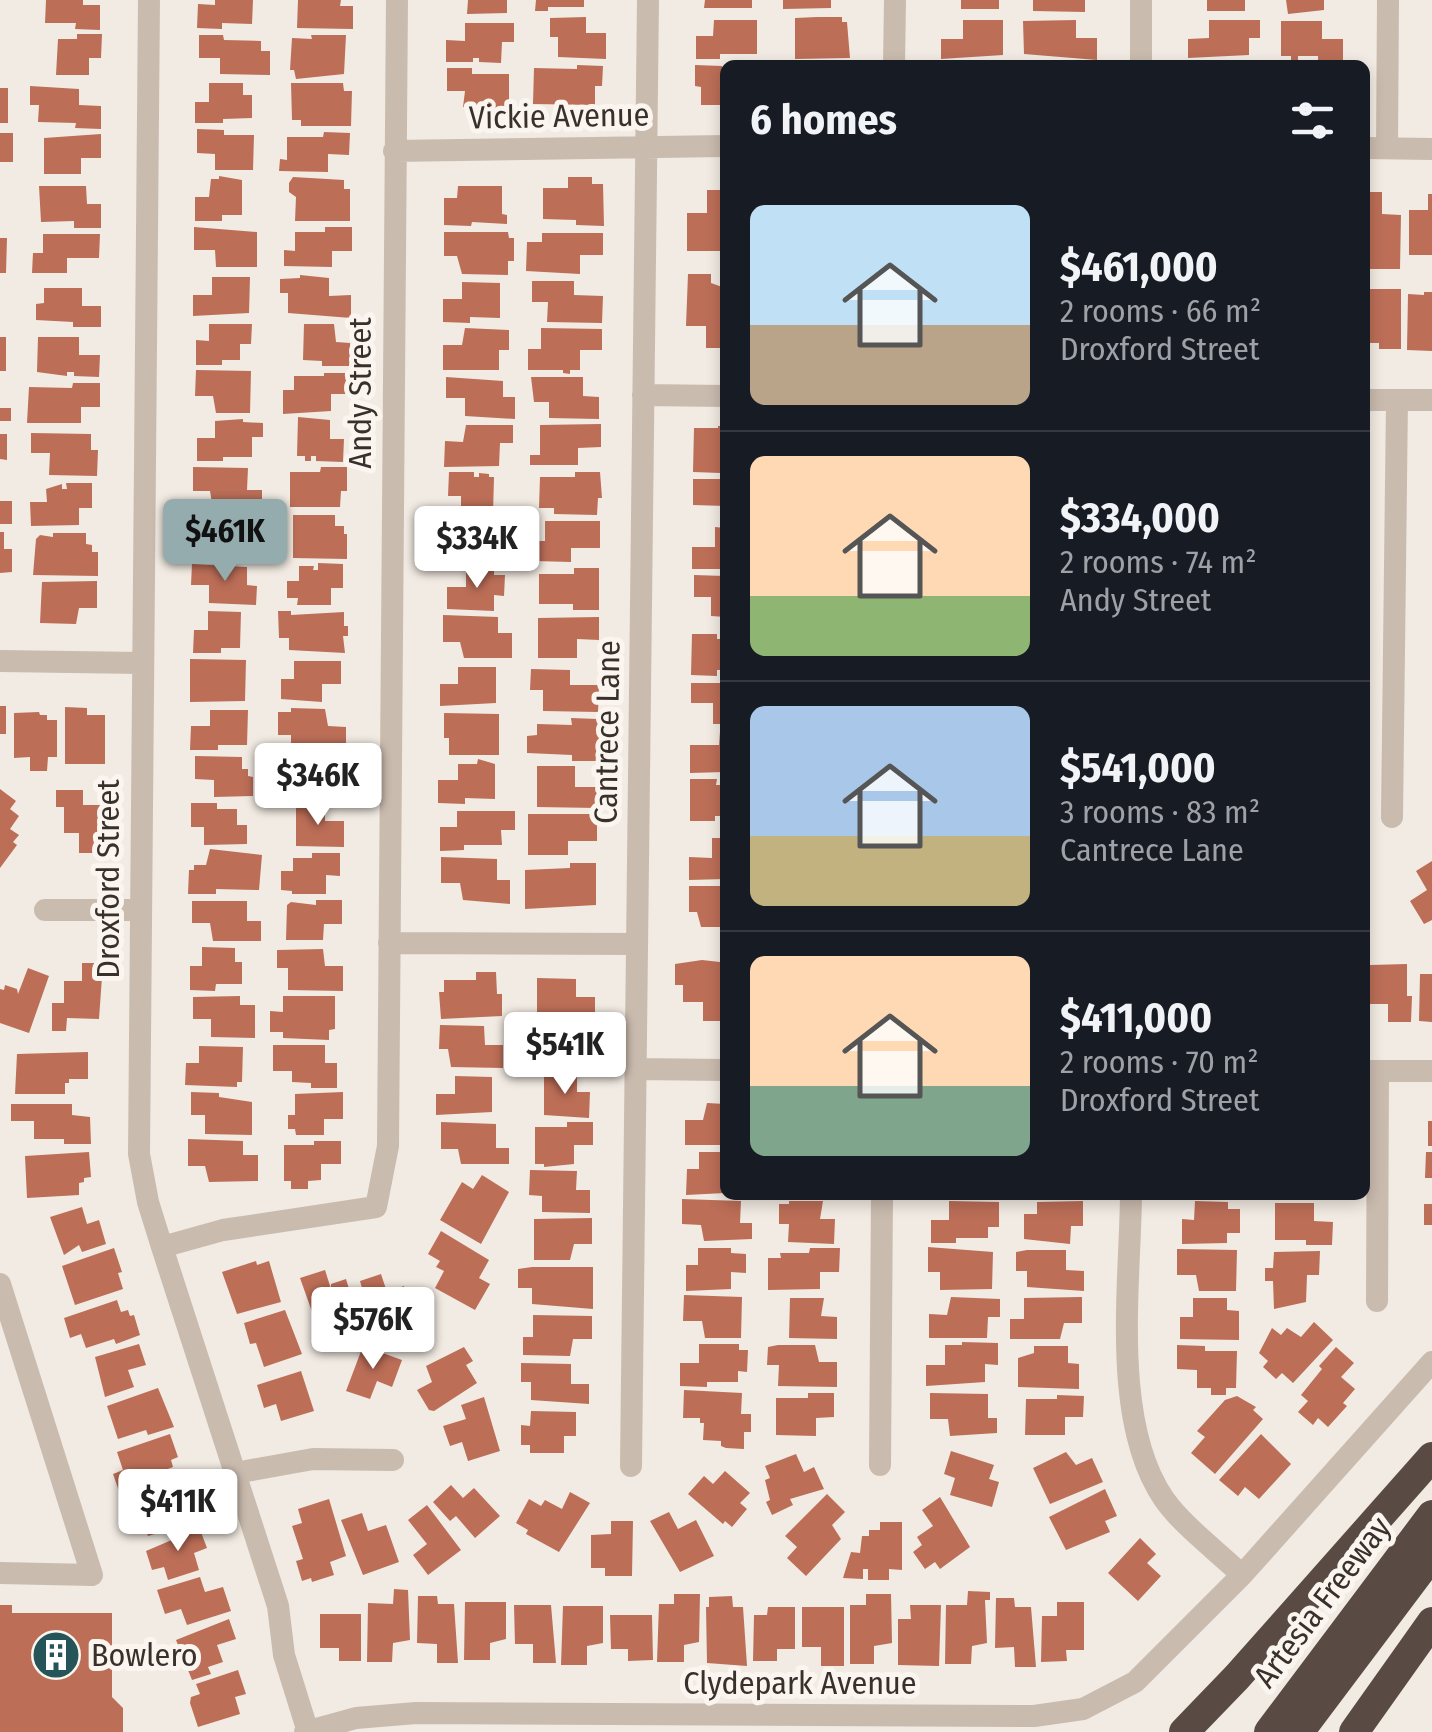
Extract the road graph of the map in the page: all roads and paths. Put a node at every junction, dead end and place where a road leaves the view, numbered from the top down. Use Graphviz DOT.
graph roads {
  1 [pos="149,0"];
  2 [pos="397,0"];
  3 [pos="648,0"];
  4 [pos="894,0"];
  5 [pos="1141,0"];
  6 [pos="1388,0"];
  7 [pos="894,60"];
  8 [pos="1141,60"];
  9 [pos="646,146"];
  10 [pos="720,146"];
  11 [pos="1376,148"];
  12 [pos="1432,149"];
  13 [pos="394,151"];
  14 [pos="644,395"];
  15 [pos="720,396"];
  16 [pos="1370,400"];
  17 [pos="1397,400"];
  18 [pos="1432,400"];
  19 [pos="0,660"];
  20 [pos="142,663"];
  21 [pos="1392,817"];
  22 [pos="45,910"];
  23 [pos="140,910"];
  24 [pos="388,943"];
  25 [pos="637,944"];
  26 [pos="636,1070"];
  27 [pos="720,1070"];
  28 [pos="1372,1071"];
  29 [pos="1432,1071"];
  30 [pos="882,1200"];
  31 [pos="1131,1200"];
  32 [pos="162,1246"];
  33 [pos="0,1284"];
  34 [pos="1377,1301"];
  35 [pos="1432,1362"];
  36 [pos="1432,1456"];
  37 [pos="393,1460"];
  38 [pos="880,1465"];
  39 [pos="631,1466"];
  40 [pos="236,1473"];
  41 [pos="1432,1515"];
  42 [pos="1432,1554"];
  43 [pos="0,1573"];
  44 [pos="1242,1575"];
  45 [pos="1432,1622"];
  46 [pos="307,1732"];
  47 [pos="1184,1732"];
  48 [pos="1269,1732"];
  49 [pos="1299,1732"];
  50 [pos="1354,1732"];
  1 -- 20 [label="street, Droxford Street"];
  2 -- 13 [label="street, Andy Street"];
  3 -- 9 [label="street, Cantrece Lane"];
  4 -- 7 [label="street"];
  5 -- 8 [label="street"];
  6 -- 11 [label="street"];
  9 -- 10 [label="street, Vickie Avenue"];
  9 -- 13 [label="street, Vickie Avenue"];
  9 -- 14 [label="street, Cantrece Lane"];
  11 -- 12 [label="street"];
  13 -- 24 [label="street, Andy Street"];
  14 -- 15 [label="street"];
  14 -- 25 [label="street, Cantrece Lane"];
  16 -- 17 [label="street"];
  17 -- 18 [label="street"];
  17 -- 21 [label="street"];
  19 -- 20 [label="street"];
  20 -- 23 [label="street, Droxford Street"];
  22 -- 23 [label="street"];
  23 -- 32 [label="street, Droxford Street"];
  24 -- 25 [label="street"];
  24 -- 32 [label="street, Andy Street"];
  25 -- 26 [label="street, Cantrece Lane"];
  26 -- 27 [label="street"];
  26 -- 39 [label="street, Cantrece Lane"];
  28 -- 29 [label="street"];
  28 -- 34 [label="street"];
  30 -- 38 [label="street"];
  31 -- 44 [label="street"];
  32 -- 40 [label="street, Droxford Street"];
  33 -- 43 [label="street"];
  35 -- 44 [label="street, Clydepark Avenue"];
  36 -- 47 [label="highway"];
  37 -- 40 [label="street"];
  40 -- 46 [label="street, Droxford Street"];
  41 -- 48 [label="highway, Artesia Freeway"];
  42 -- 49 [label="highway"];
  44 -- 46 [label="street, Clydepark Avenue"];
  45 -- 50 [label="highway"];
}
